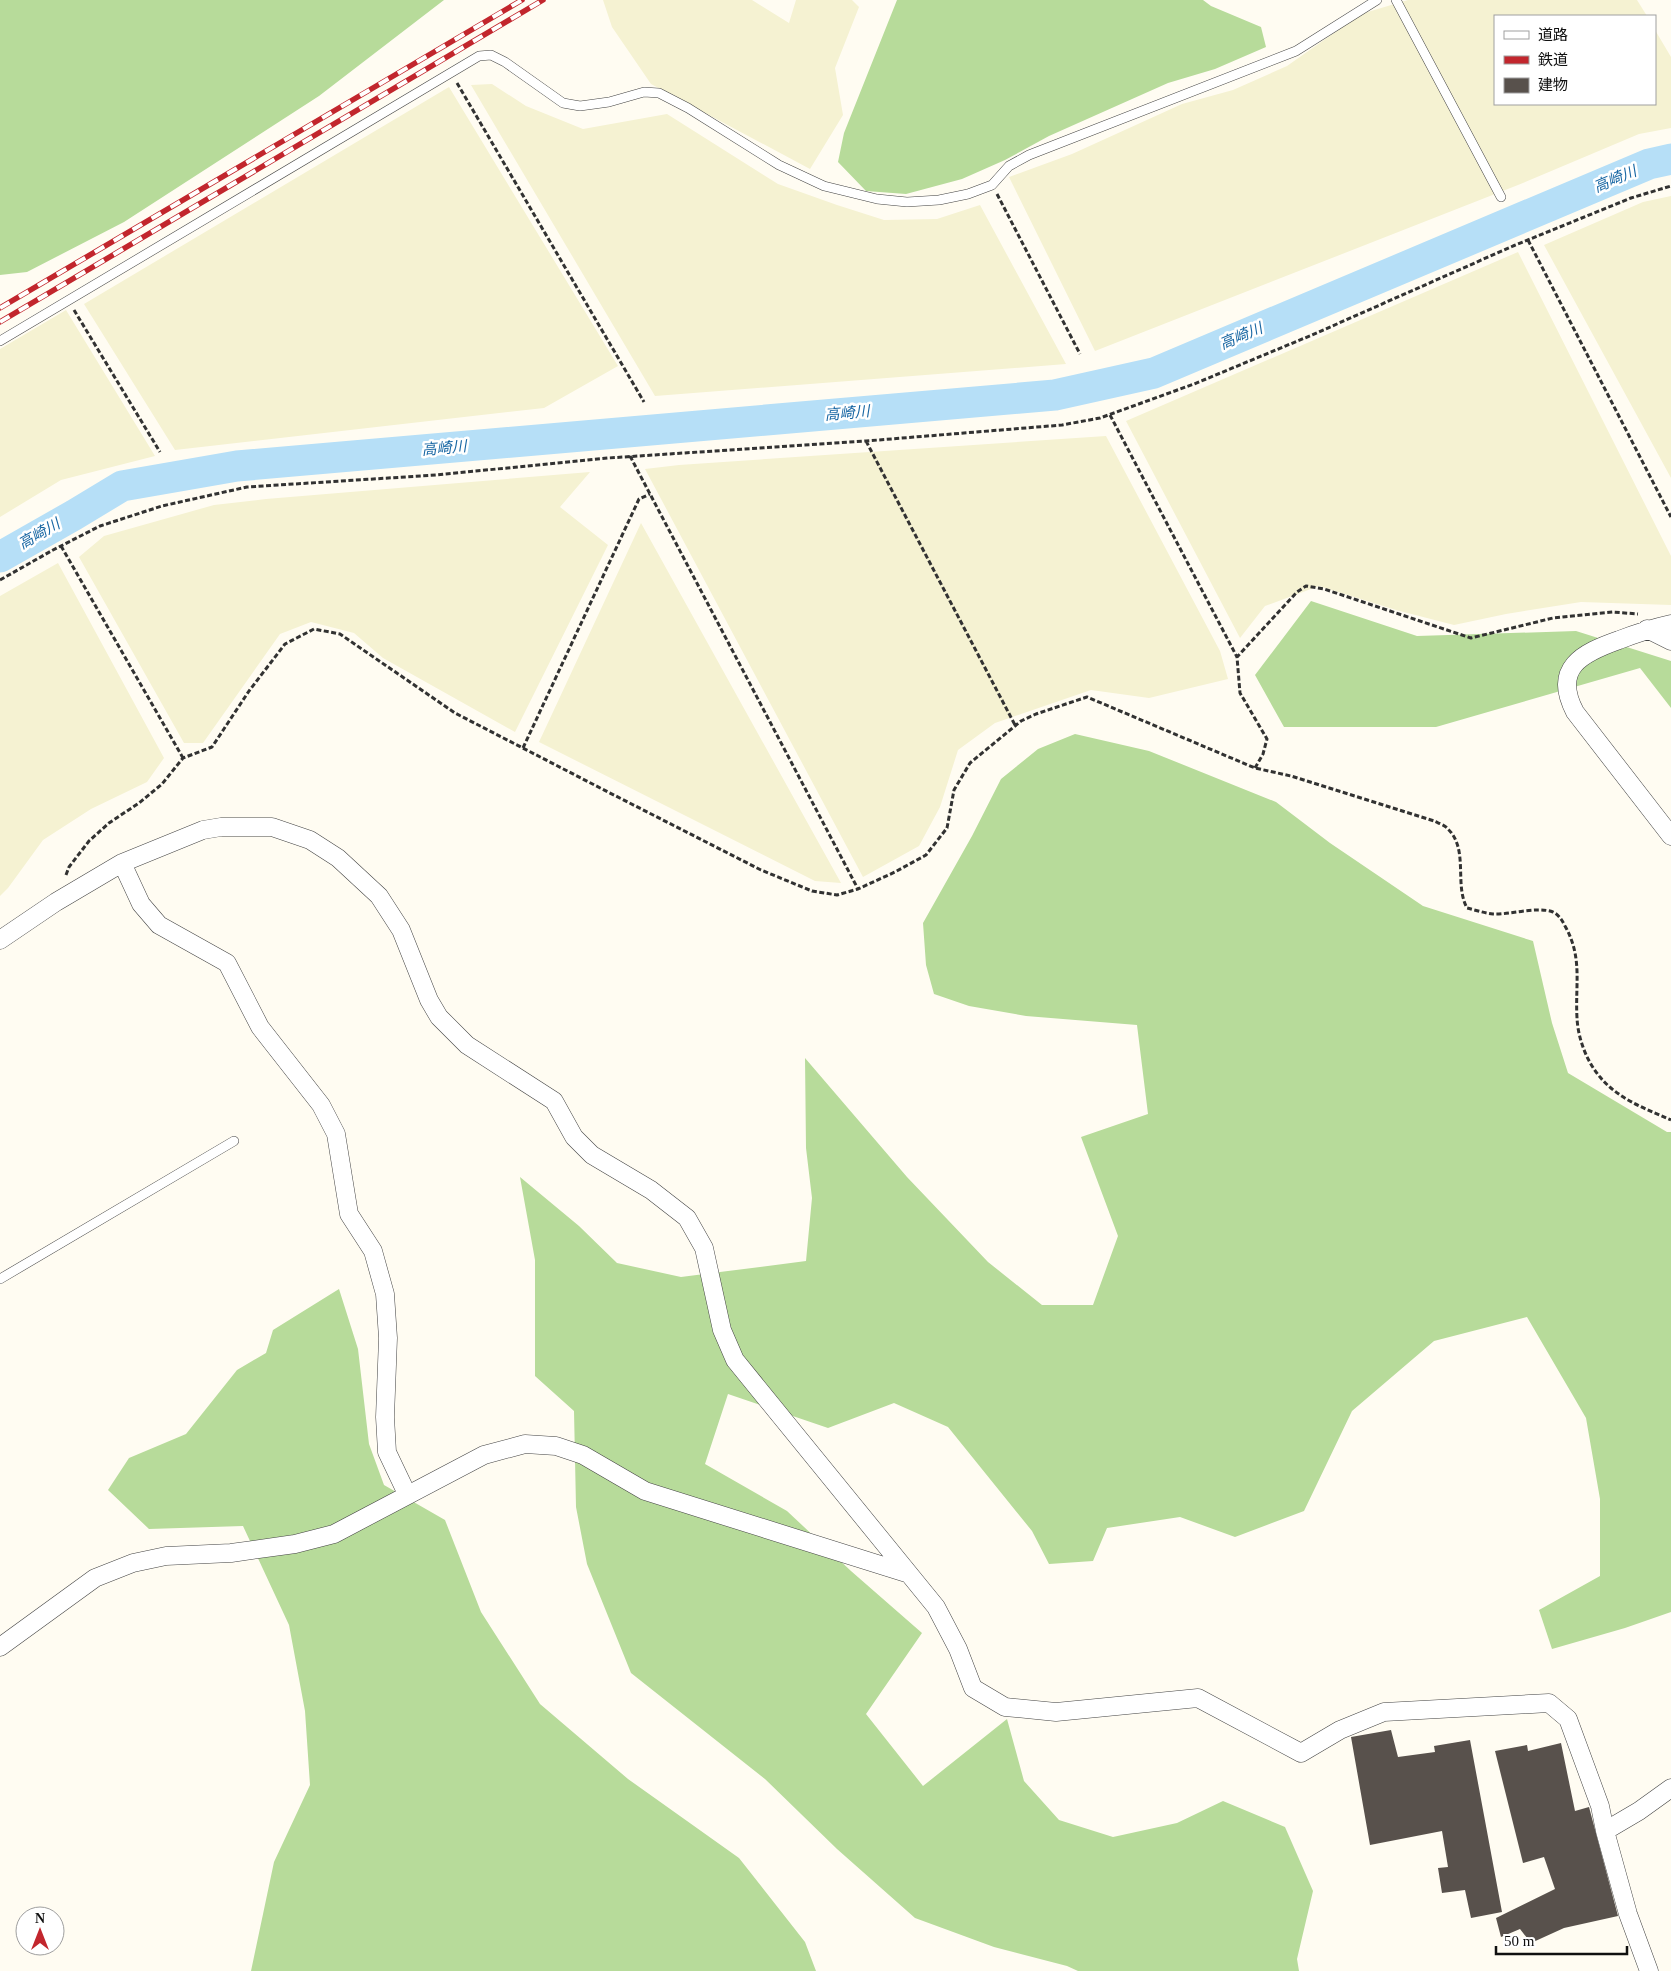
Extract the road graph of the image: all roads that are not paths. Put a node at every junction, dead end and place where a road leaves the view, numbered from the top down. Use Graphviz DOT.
graph roads {
  1 [pos="1377,0"];
  2 [pos="1396,0"];
  3 [pos="1501,197"];
  4 [pos="0,341"];
  5 [pos="1645,622"];
  6 [pos="1671,624"];
  7 [pos="1671,641"];
  8 [pos="1671,836"];
  9 [pos="122,862"];
  10 [pos="0,940"];
  11 [pos="234,1141"];
  12 [pos="0,1280"];
  13 [pos="407,1494"];
  14 [pos="906,1573"];
  15 [pos="0,1647"];
  16 [pos="1671,1788"];
  17 [pos="1605,1831"];
  18 [pos="1649,1971"];
  1 -- 4 [label="lane"];
  2 -- 3 [label="lane"];
  5 -- 6 [label="street"];
  5 -- 7 [label="street"];
  5 -- 8 [label="street"];
  9 -- 10 [label="street"];
  9 -- 13 [label="street"];
  9 -- 14 [label="street"];
  11 -- 12 [label="lane"];
  13 -- 14 [label="street"];
  13 -- 15 [label="street"];
  14 -- 17 [label="street"];
  16 -- 17 [label="street"];
  17 -- 18 [label="street"];
}
